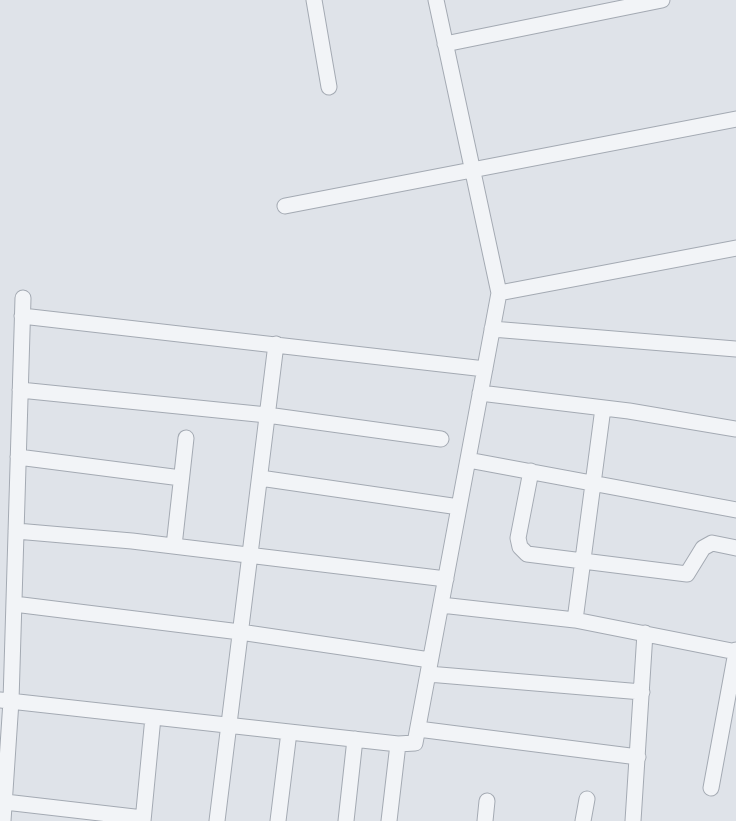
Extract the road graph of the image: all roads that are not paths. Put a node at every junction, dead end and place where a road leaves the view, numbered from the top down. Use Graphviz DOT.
graph roads {
  1 [pos="314,0"];
  2 [pos="436,0"];
  3 [pos="662,0"];
  4 [pos="445,44"];
  5 [pos="329,86"];
  6 [pos="736,119"];
  7 [pos="472,171"];
  8 [pos="285,206"];
  9 [pos="736,248"];
  10 [pos="499,293"];
  11 [pos="23,298"];
  12 [pos="22,316"];
  13 [pos="492,329"];
  14 [pos="276,344"];
  15 [pos="736,349"];
  16 [pos="485,369"];
  17 [pos="20,390"];
  18 [pos="480,393"];
  19 [pos="603,408"];
  20 [pos="267,415"];
  21 [pos="736,429"];
  22 [pos="186,438"];
  23 [pos="441,439"];
  24 [pos="18,457"];
  25 [pos="468,460"];
  26 [pos="531,471"];
  27 [pos="181,478"];
  28 [pos="260,478"];
  29 [pos="593,483"];
  30 [pos="459,507"];
  31 [pos="736,510"];
  32 [pos="16,531"];
  33 [pos="174,546"];
  34 [pos="736,548"];
  35 [pos="250,556"];
  36 [pos="583,560"];
  37 [pos="446,579"];
  38 [pos="14,604"];
  39 [pos="441,605"];
  40 [pos="575,620"];
  41 [pos="240,632"];
  42 [pos="645,633"];
  43 [pos="736,651"];
  44 [pos="429,667"];
  45 [pos="642,692"];
  46 [pos="6,701"];
  47 [pos="153,717"];
  48 [pos="229,726"];
  49 [pos="418,729"];
  50 [pos="289,732"];
  51 [pos="355,739"];
  52 [pos="398,744"];
  53 [pos="638,757"];
  54 [pos="712,788"];
  55 [pos="587,799"];
  56 [pos="487,801"];
  57 [pos="5,802"];
  58 [pos="143,819"];
  59 [pos="3,821"];
  60 [pos="217,821"];
  61 [pos="278,821"];
  62 [pos="346,821"];
  63 [pos="389,821"];
  64 [pos="485,821"];
  65 [pos="583,821"];
  66 [pos="633,821"];
  1 -- 5 [label="street"];
  2 -- 4 [label="street"];
  3 -- 4 [label="street"];
  4 -- 7 [label="street"];
  6 -- 7 [label="street"];
  7 -- 8 [label="street"];
  7 -- 10 [label="street"];
  9 -- 10 [label="street"];
  10 -- 13 [label="street"];
  11 -- 12 [label="street"];
  12 -- 14 [label="street"];
  12 -- 17 [label="street"];
  13 -- 15 [label="street"];
  13 -- 16 [label="street"];
  14 -- 16 [label="street"];
  14 -- 20 [label="street"];
  16 -- 18 [label="street"];
  17 -- 20 [label="street"];
  17 -- 24 [label="street"];
  18 -- 19 [label="street"];
  18 -- 25 [label="street"];
  19 -- 21 [label="street"];
  19 -- 29 [label="street"];
  20 -- 23 [label="street"];
  20 -- 28 [label="street"];
  22 -- 27 [label="street"];
  24 -- 27 [label="street"];
  24 -- 32 [label="street"];
  25 -- 26 [label="street"];
  25 -- 30 [label="street"];
  26 -- 29 [label="street"];
  26 -- 36 [label="street"];
  27 -- 33 [label="street"];
  28 -- 30 [label="street"];
  28 -- 35 [label="street"];
  29 -- 31 [label="street"];
  29 -- 36 [label="street"];
  30 -- 37 [label="street"];
  32 -- 33 [label="street"];
  32 -- 38 [label="street"];
  33 -- 35 [label="street"];
  34 -- 36 [label="street"];
  35 -- 37 [label="street"];
  35 -- 41 [label="street"];
  36 -- 40 [label="street"];
  37 -- 39 [label="street"];
  38 -- 41 [label="street"];
  38 -- 46 [label="street"];
  39 -- 40 [label="street"];
  39 -- 44 [label="street"];
  40 -- 42 [label="street"];
  41 -- 44 [label="street"];
  41 -- 48 [label="street"];
  42 -- 43 [label="street"];
  42 -- 45 [label="street"];
  43 -- 54 [label="street"];
  44 -- 45 [label="street"];
  44 -- 49 [label="street"];
  45 -- 53 [label="street"];
  46 -- 47 [label="street"];
  46 -- 57 [label="street"];
  47 -- 48 [label="street"];
  47 -- 58 [label="street"];
  48 -- 50 [label="street"];
  48 -- 60 [label="street"];
  49 -- 52 [label="street"];
  49 -- 53 [label="street"];
  50 -- 51 [label="street"];
  50 -- 61 [label="street"];
  51 -- 52 [label="street"];
  51 -- 62 [label="street"];
  52 -- 63 [label="street"];
  53 -- 66 [label="street"];
  55 -- 65 [label="street"];
  56 -- 64 [label="street"];
  57 -- 58 [label="street"];
  57 -- 59 [label="street"];
}
